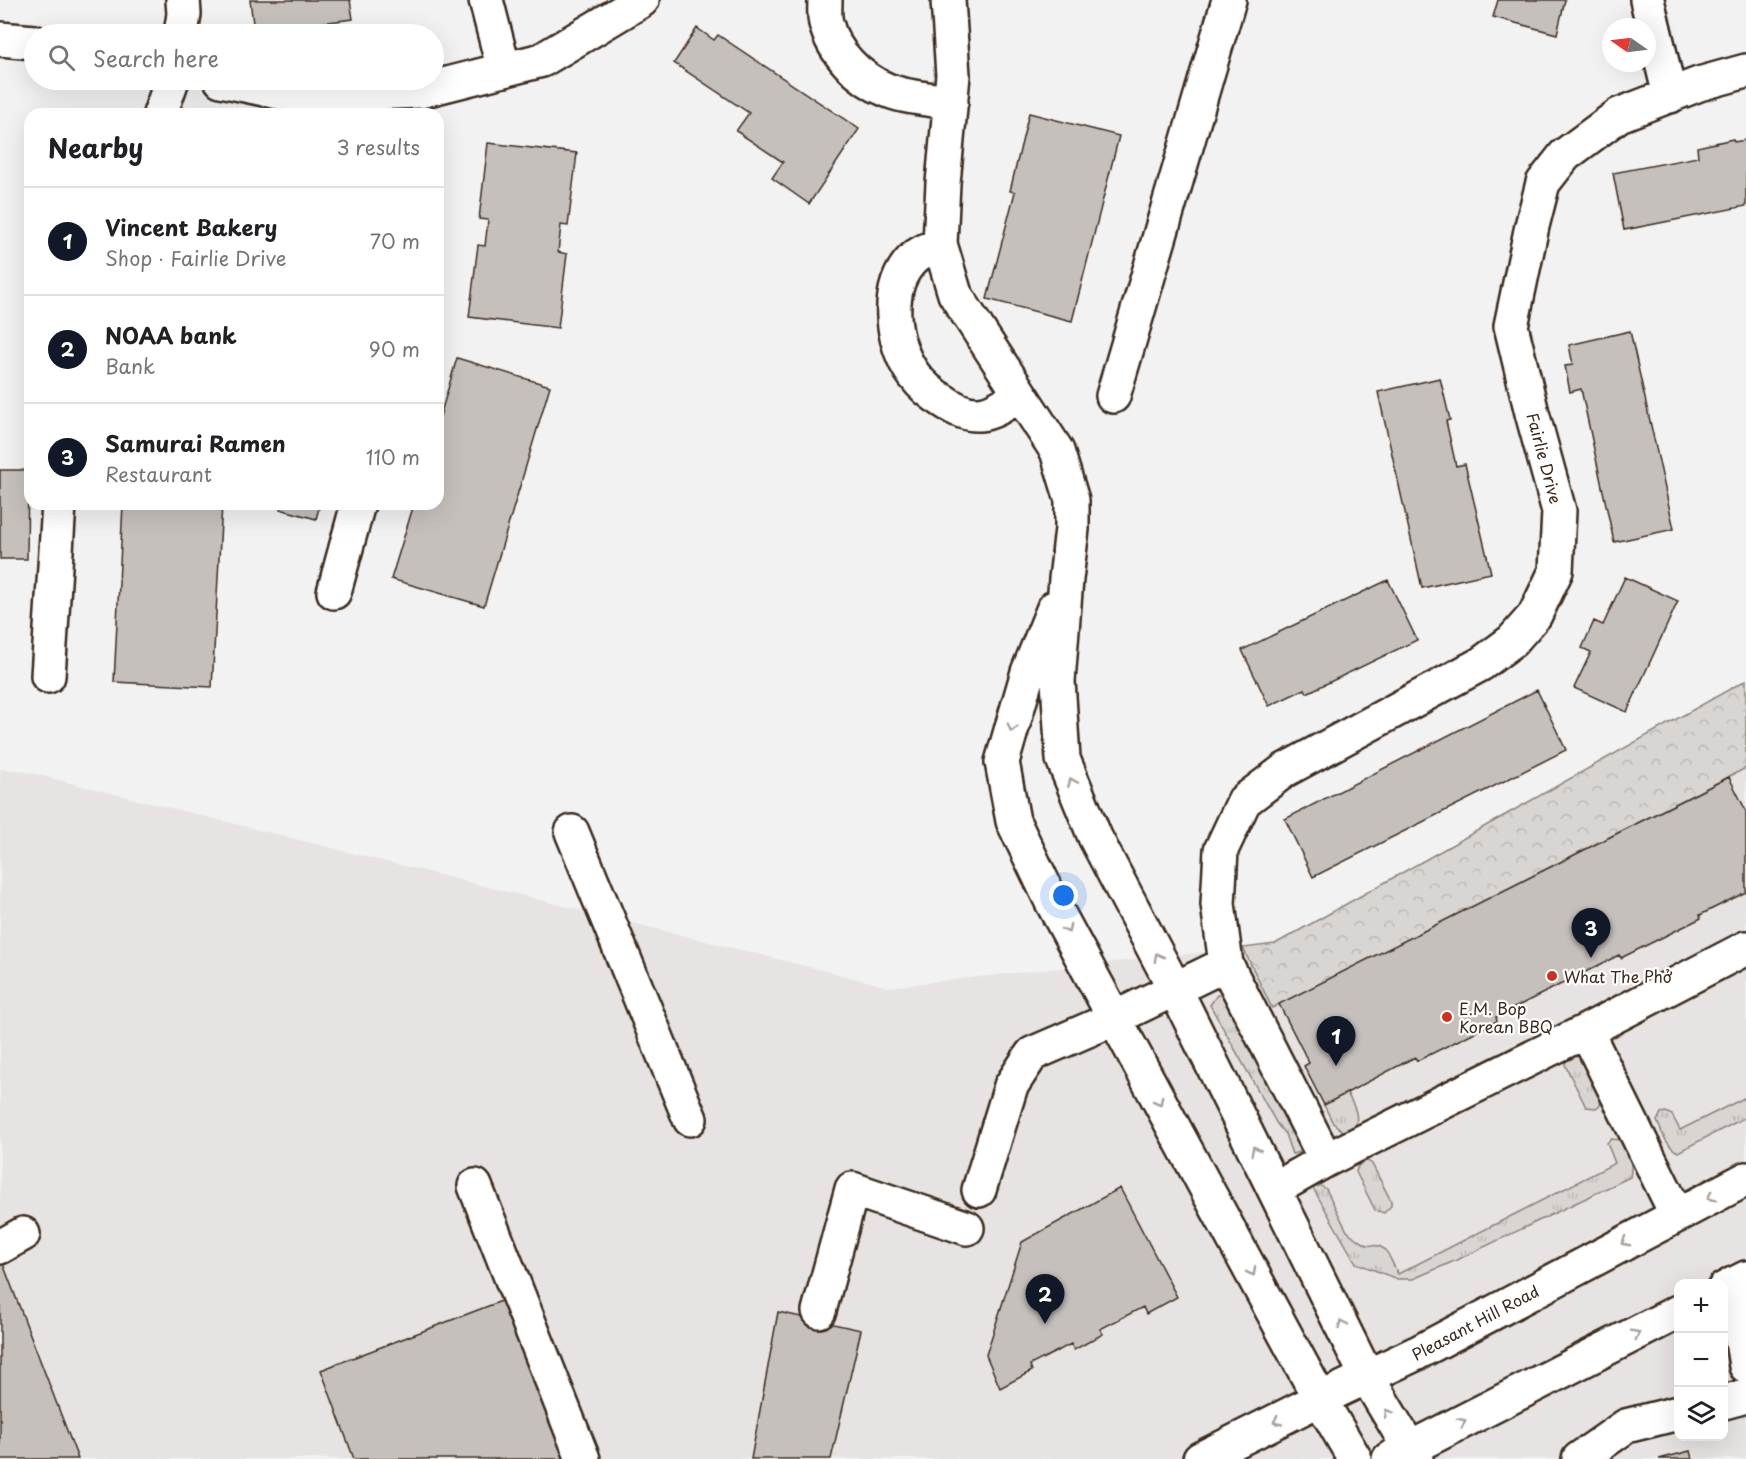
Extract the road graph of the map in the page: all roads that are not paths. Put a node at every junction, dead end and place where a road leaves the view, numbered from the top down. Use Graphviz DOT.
graph roads {
  1 [pos="183,0"];
  2 [pos="486,0"];
  3 [pos="642,0"];
  4 [pos="825,0"];
  5 [pos="948,0"];
  6 [pos="1229,0"];
  7 [pos="1647,0"];
  8 [pos="182,24"];
  9 [pos="0,39"];
  10 [pos="24,41"];
  11 [pos="504,70"];
  12 [pos="1746,71"];
  13 [pos="168,90"];
  14 [pos="269,90"];
  15 [pos="1670,96"];
  16 [pos="951,102"];
  17 [pos="420,103"];
  18 [pos="162,108"];
  19 [pos="940,244"];
  20 [pos="1020,394"];
  21 [pos="1113,396"];
  22 [pos="59,510"];
  23 [pos="356,510"];
  24 [pos="1066,579"];
  25 [pos="334,592"];
  26 [pos="48,676"];
  27 [pos="572,832"];
  28 [pos="1746,948"];
  29 [pos="1226,964"];
  30 [pos="1175,989"];
  31 [pos="1114,1018"];
  32 [pos="1586,1031"];
  33 [pos="690,1119"];
  34 [pos="1326,1160"];
  35 [pos="1746,1179"];
  36 [pos="475,1186"];
  37 [pos="1275,1189"];
  38 [pos="979,1190"];
  39 [pos="1677,1215"];
  40 [pos="967,1228"];
  41 [pos="1734,1284"];
  42 [pos="819,1311"];
  43 [pos="1674,1314"];
  44 [pos="1746,1366"];
  45 [pos="1367,1377"];
  46 [pos="1746,1396"];
  47 [pos="1320,1399"];
  48 [pos="1728,1401"];
  49 [pos="1674,1414"];
  50 [pos="1405,1456"];
  51 [pos="583,1459"];
  52 [pos="1200,1459"];
  53 [pos="1354,1459"];
  54 [pos="1579,1459"];
  1 -- 8 [label="main road"];
  2 -- 11 [label="main road"];
  3 -- 11 [label="main road"];
  4 -- 16 [label="main road"];
  5 -- 16 [label="main road"];
  6 -- 21 [label="main road"];
  7 -- 15 [label="main road"];
  9 -- 10 [label="main road"];
  11 -- 17 [label="main road"];
  12 -- 15 [label="main road, Fairlie Drive"];
  13 -- 18 [label="main road"];
  14 -- 17 [label="main road"];
  15 -- 29 [label="main road, Fairlie Drive"];
  16 -- 19 [label="main road"];
  19 -- 20 [label="main road"];
  19 -- 20 [label="main road"];
  20 -- 24 [label="main road"];
  22 -- 26 [label="main road"];
  23 -- 25 [label="main road"];
  30 -- 24 [label="main road, one-way"];
  24 -- 31 [label="main road, one-way"];
  27 -- 33 [label="main road"];
  28 -- 32 [label="main road"];
  29 -- 30 [label="main road"];
  29 -- 34 [label="main road, Fairlie Drive"];
  30 -- 31 [label="main road"];
  37 -- 30 [label="main road, one-way"];
  31 -- 38 [label="main road"];
  31 -- 47 [label="main road, one-way"];
  32 -- 34 [label="main road"];
  32 -- 39 [label="main road"];
  34 -- 37 [label="main road"];
  35 -- 39 [label="main road, Pleasant Hill Road, one-way"];
  36 -- 51 [label="main road"];
  45 -- 37 [label="main road, one-way"];
  39 -- 45 [label="main road, Pleasant Hill Road, one-way"];
  40 -- 42 [label="main road"];
  41 -- 44 [label="main road"];
  50 -- 43 [label="main road, one-way"];
  45 -- 47 [label="main road, Pleasant Hill Road"];
  50 -- 45 [label="main road, one-way"];
  46 -- 48 [label="main road"];
  47 -- 52 [label="main road, Pleasant Hill Road, one-way"];
  47 -- 53 [label="main road"];
  49 -- 54 [label="main road"];
}
